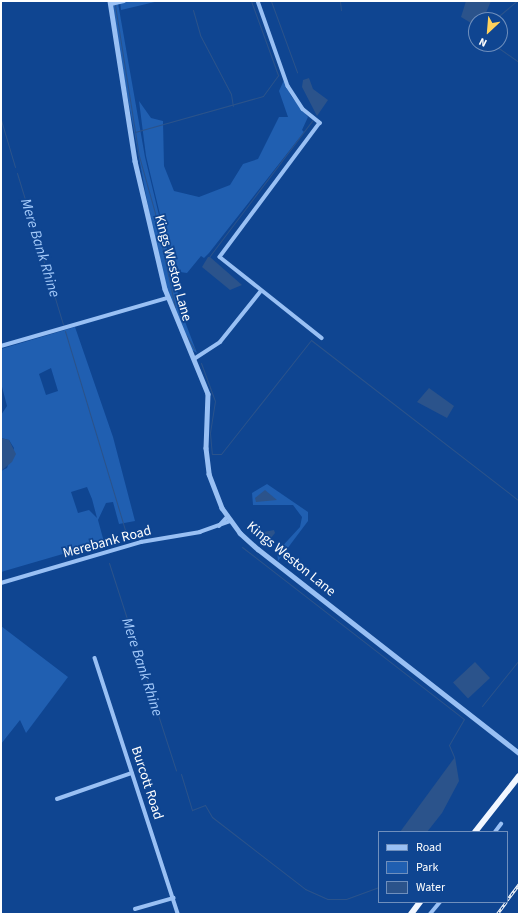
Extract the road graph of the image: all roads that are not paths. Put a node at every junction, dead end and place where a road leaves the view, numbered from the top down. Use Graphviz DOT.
graph roads {
  1 [pos="124,1"];
  2 [pos="258,1"];
  3 [pos="110,2"];
  4 [pos="261,291"];
  5 [pos="167,298"];
  6 [pos="322,338"];
  7 [pos="1,346"];
  8 [pos="194,359"];
  9 [pos="230,519"];
  10 [pos="1,583"];
  11 [pos="95,658"];
  12 [pos="519,753"];
  13 [pos="132,774"];
  14 [pos="519,776"];
  15 [pos="57,798"];
  16 [pos="501,824"];
  17 [pos="476,831"];
  18 [pos="496,831"];
  19 [pos="173,898"];
  20 [pos="419,903"];
  21 [pos="439,903"];
  22 [pos="135,909"];
  23 [pos="178,914"];
  24 [pos="411,914"];
  25 [pos="430,914"];
  1 -- 3 [label="street"];
  2 -- 4 [label="street"];
  3 -- 5 [label="street, Kings Weston Lane"];
  4 -- 6 [label="street"];
  4 -- 8 [label="street"];
  5 -- 7 [label="street"];
  5 -- 8 [label="street, Kings Weston Lane"];
  8 -- 9 [label="street, Kings Weston Lane"];
  9 -- 10 [label="street, Merebank Road"];
  9 -- 12 [label="street, Kings Weston Lane"];
  11 -- 13 [label="street, Burcott Road"];
  13 -- 15 [label="street"];
  13 -- 19 [label="street, Burcott Road"];
  14 -- 17 [label="highway"];
  16 -- 18 [label="street"];
  19 -- 22 [label="street"];
  19 -- 23 [label="street, Burcott Road"];
  20 -- 24 [label="highway"];
  21 -- 25 [label="street"];
}
